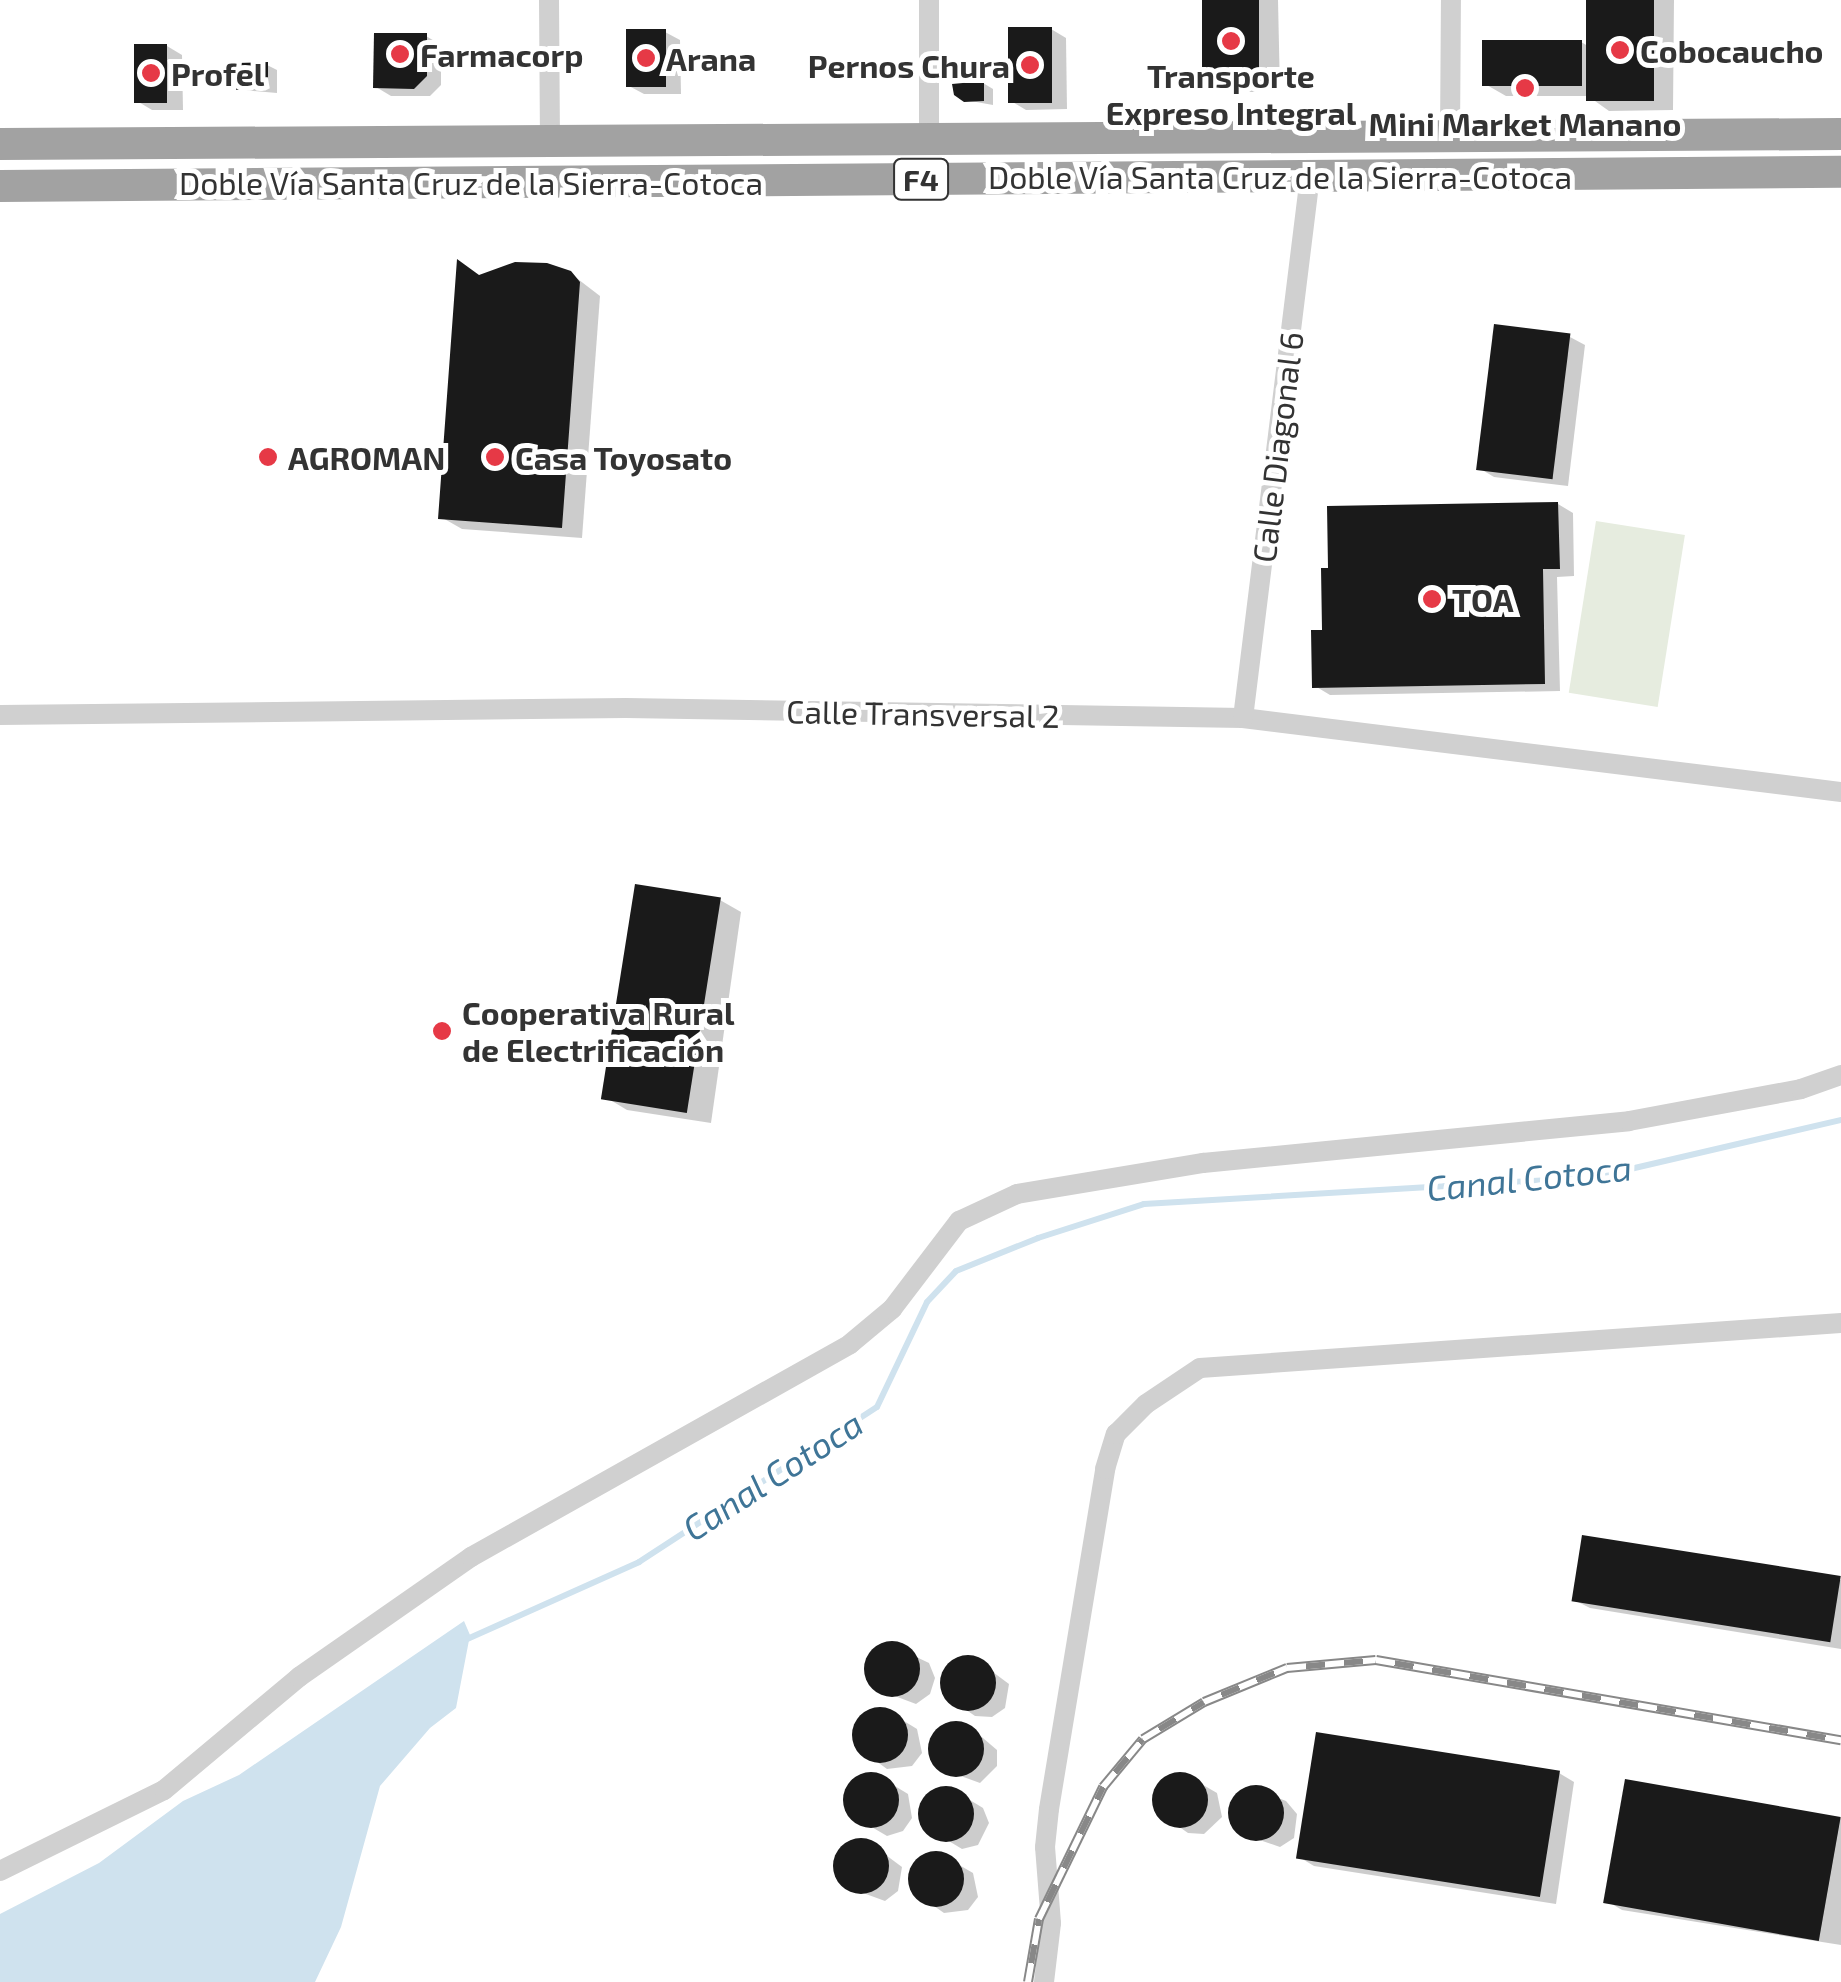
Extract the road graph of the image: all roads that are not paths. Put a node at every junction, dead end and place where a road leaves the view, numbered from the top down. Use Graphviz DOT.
graph roads {
  1 [pos="550,0"];
  2 [pos="929,0"];
  3 [pos="1451,0"];
  4 [pos="1841,134"];
  5 [pos="1450,136"];
  6 [pos="929,139"];
  7 [pos="550,141"];
  8 [pos="0,144"];
  9 [pos="1841,172"];
  10 [pos="1310,176"];
  11 [pos="0,186"];
  12 [pos="0,715"];
  13 [pos="1243,718"];
  14 [pos="1841,792"];
  15 [pos="1841,1075"];
  16 [pos="1841,1323"];
  17 [pos="0,1870"];
  18 [pos="1044,1982"];
  1 -- 7 [label="street"];
  2 -- 6 [label="street"];
  3 -- 5 [label="street"];
  4 -- 5 [label="highway, Doble Vía Santa Cruz de la Sierra-Cotoca / F4"];
  5 -- 6 [label="highway, Doble Vía Santa Cruz de la Sierra-Cotoca / F4"];
  6 -- 7 [label="highway, Doble Vía Santa Cruz de la Sierra-Cotoca / F4"];
  7 -- 8 [label="highway, Doble Vía Santa Cruz de la Sierra-Cotoca / F4"];
  9 -- 10 [label="highway, Doble Vía Santa Cruz de la Sierra-Cotoca / F4"];
  10 -- 11 [label="highway, Doble Vía Santa Cruz de la Sierra-Cotoca / F4"];
  10 -- 13 [label="street, Calle Diagonal 6"];
  12 -- 13 [label="street, Calle Transversal 2"];
  13 -- 14 [label="street, Calle Transversal 2"];
  15 -- 17 [label="street"];
  16 -- 18 [label="street"];
}
